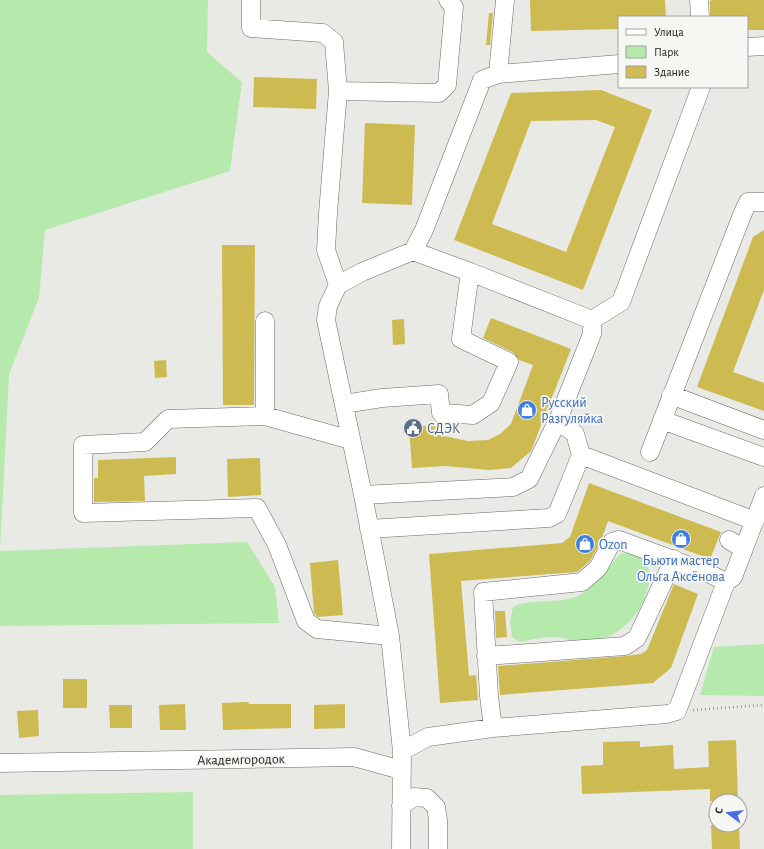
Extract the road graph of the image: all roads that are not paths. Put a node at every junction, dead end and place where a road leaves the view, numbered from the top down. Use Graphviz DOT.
graph roads {
  1 [pos="251,0"];
  2 [pos="448,0"];
  3 [pos="505,0"];
  4 [pos="699,0"];
  5 [pos="700,16"];
  6 [pos="764,46"];
  7 [pos="748,47"];
  8 [pos="618,64"];
  9 [pos="498,74"];
  10 [pos="701,88"];
  11 [pos="338,91"];
  12 [pos="764,202"];
  13 [pos="413,251"];
  14 [pos="470,272"];
  15 [pos="338,285"];
  16 [pos="592,320"];
  17 [pos="265,321"];
  18 [pos="671,395"];
  19 [pos="344,404"];
  20 [pos="266,416"];
  21 [pos="558,420"];
  22 [pos="662,420"];
  23 [pos="764,430"];
  24 [pos="351,440"];
  25 [pos="650,452"];
  26 [pos="581,455"];
  27 [pos="764,457"];
  28 [pos="363,495"];
  29 [pos="764,496"];
  30 [pos="755,520"];
  31 [pos="369,529"];
  32 [pos="674,559"];
  33 [pos="726,582"];
  34 [pos="390,636"];
  35 [pos="486,656"];
  36 [pos="493,728"];
  37 [pos="402,751"];
  38 [pos="0,763"];
  39 [pos="401,770"];
  40 [pos="401,806"];
  41 [pos="401,849"];
  42 [pos="438,849"];
  1 -- 11 [label="street"];
  2 -- 11 [label="street"];
  3 -- 9 [label="street"];
  4 -- 5 [label="street"];
  6 -- 7 [label="street"];
  8 -- 9 [label="street"];
  9 -- 13 [label="street"];
  10 -- 16 [label="street"];
  11 -- 15 [label="street"];
  12 -- 18 [label="street"];
  13 -- 14 [label="street"];
  13 -- 15 [label="street"];
  14 -- 16 [label="street"];
  14 -- 19 [label="street"];
  15 -- 19 [label="street"];
  16 -- 21 [label="street"];
  17 -- 20 [label="street"];
  18 -- 22 [label="street"];
  18 -- 23 [label="street"];
  19 -- 24 [label="street"];
  20 -- 24 [label="street"];
  20 -- 34 [label="street"];
  21 -- 26 [label="street"];
  21 -- 28 [label="street"];
  22 -- 25 [label="street"];
  22 -- 27 [label="street"];
  24 -- 28 [label="street"];
  26 -- 30 [label="street"];
  26 -- 31 [label="street"];
  28 -- 31 [label="street"];
  29 -- 30 [label="street"];
  30 -- 33 [label="street"];
  31 -- 34 [label="street"];
  32 -- 33 [label="street"];
  32 -- 35 [label="street"];
  32 -- 35 [label="street"];
  33 -- 36 [label="street"];
  34 -- 37 [label="street"];
  35 -- 36 [label="street"];
  36 -- 37 [label="street"];
  37 -- 39 [label="street"];
  38 -- 39 [label="street, Академгородок"];
  39 -- 40 [label="street"];
  40 -- 41 [label="street"];
  40 -- 42 [label="street"];
}
